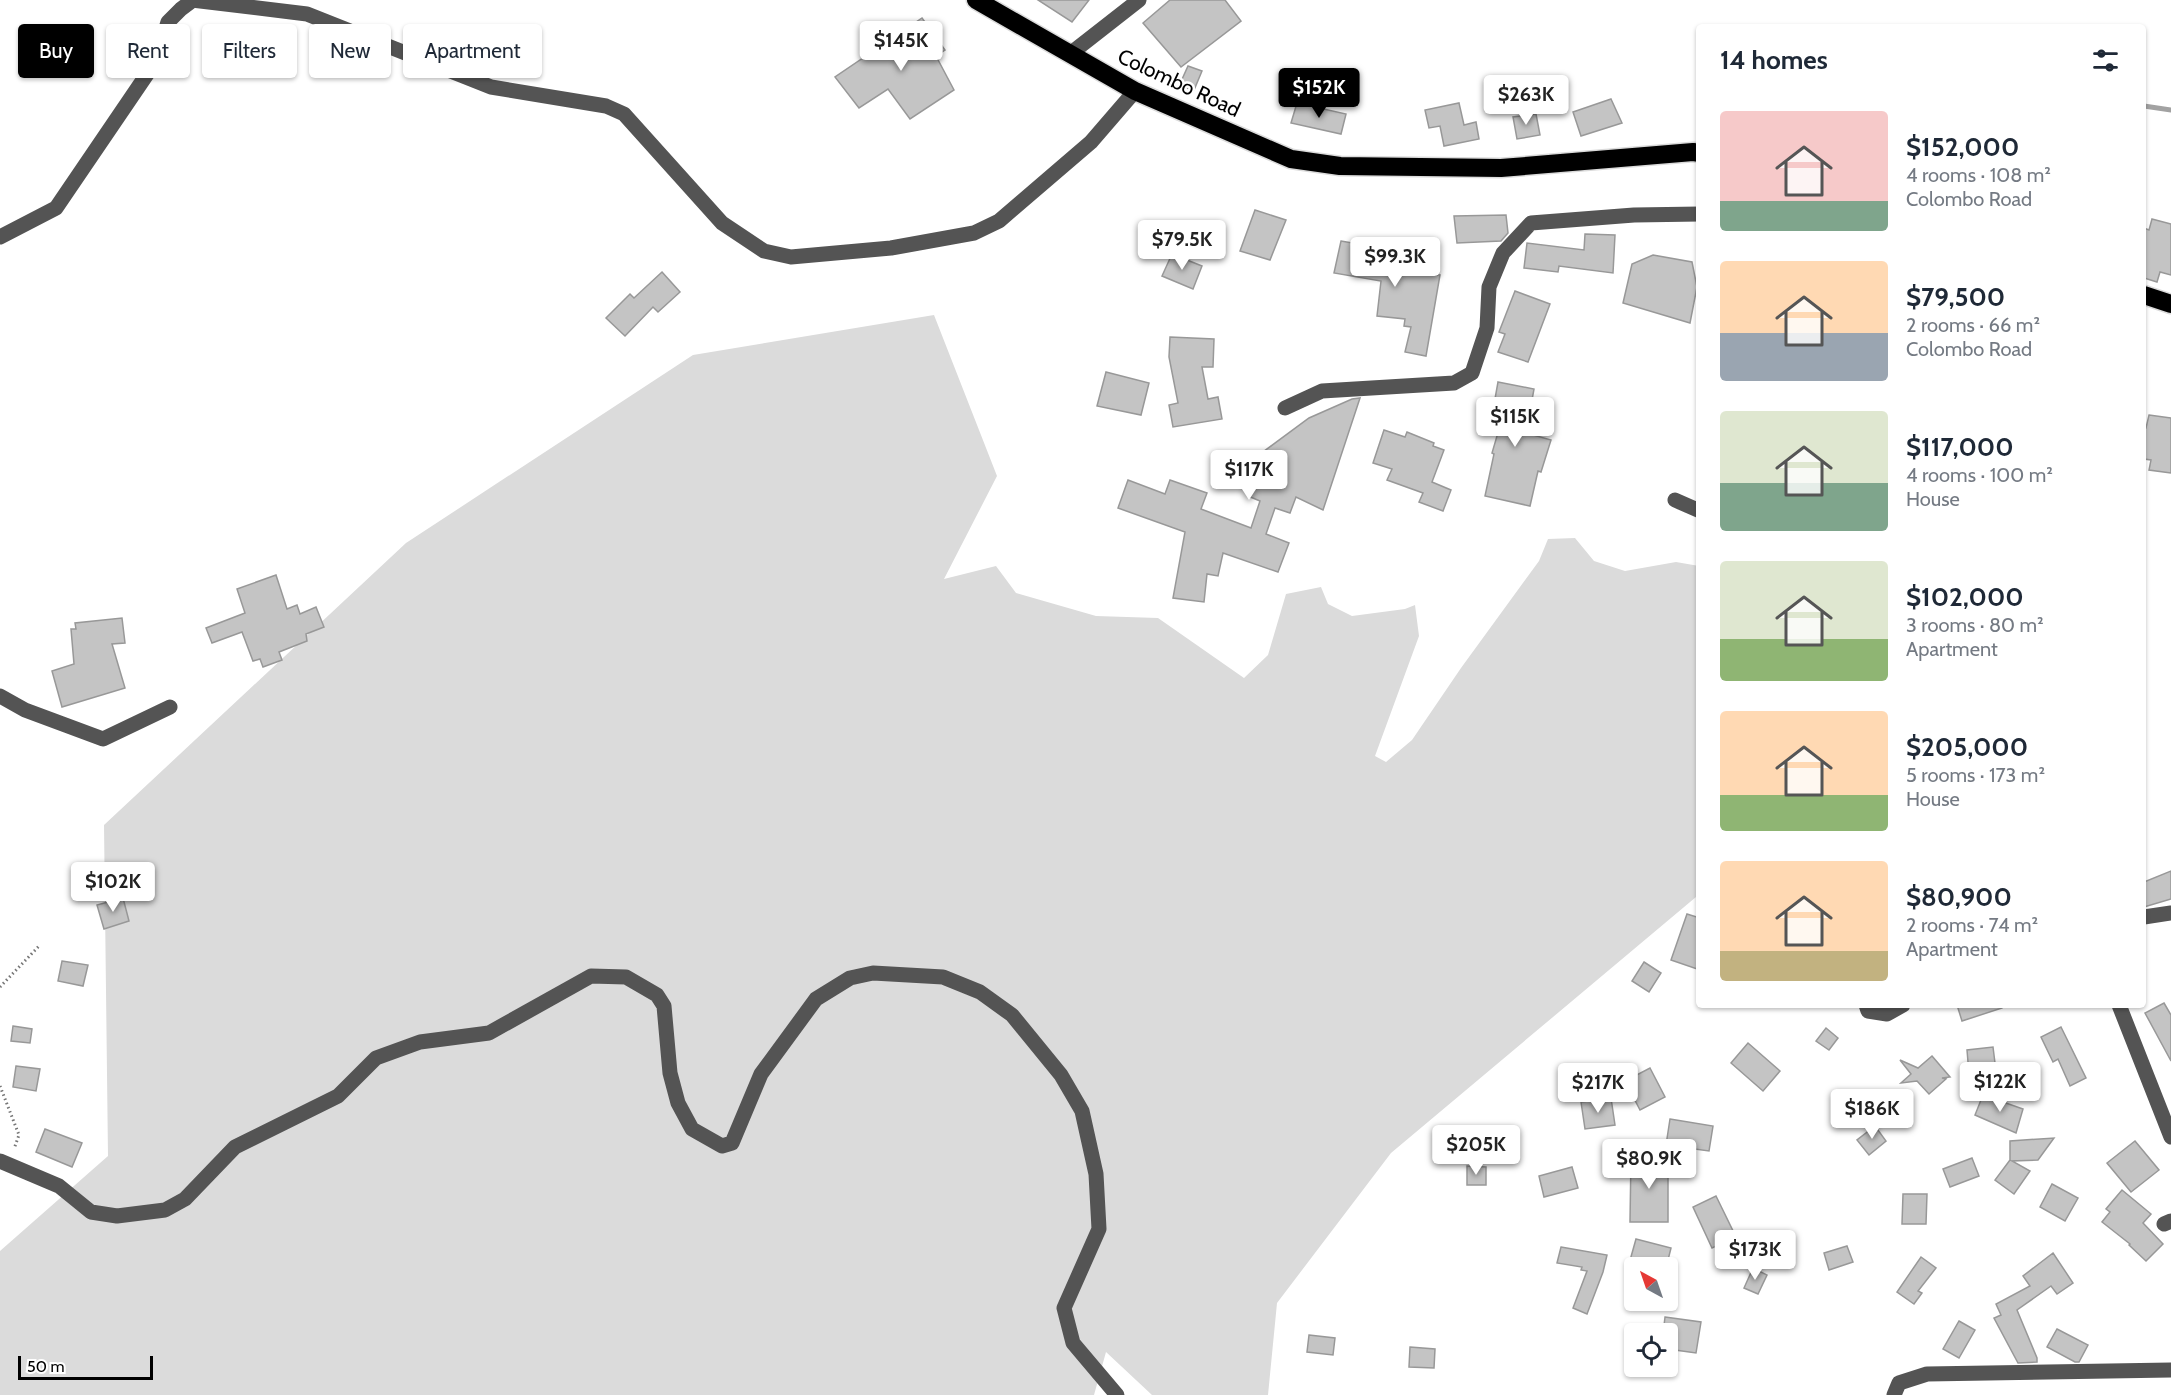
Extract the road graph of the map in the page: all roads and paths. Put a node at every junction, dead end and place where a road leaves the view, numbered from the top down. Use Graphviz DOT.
graph roads {
  1 [pos="192,0"];
  2 [pos="976,0"];
  3 [pos="1139,0"];
  4 [pos="1070,54"];
  5 [pos="1135,91"];
  6 [pos="1696,152"];
  7 [pos="1696,214"];
  8 [pos="0,237"];
  9 [pos="2146,296"];
  10 [pos="2171,304"];
  11 [pos="1286,408"];
  12 [pos="1675,500"];
  13 [pos="1696,509"];
  14 [pos="0,696"];
  15 [pos="170,707"];
  16 [pos="2171,913"];
  17 [pos="2146,917"];
  18 [pos="40,945"];
  19 [pos="0,987"];
  20 [pos="1867,1008"];
  21 [pos="1898,1008"];
  22 [pos="2120,1008"];
  23 [pos="0,1086"];
  24 [pos="2171,1137"];
  25 [pos="5,1162"];
  26 [pos="2171,1370"];
  27 [pos="1117,1395"];
  28 [pos="1894,1395"];
  1 -- 5 [label="street"];
  1 -- 8 [label="street"];
  2 -- 4 [label="highway, Colombo Road"];
  3 -- 4 [label="street"];
  4 -- 5 [label="highway, Colombo Road"];
  5 -- 6 [label="highway, Colombo Road"];
  7 -- 11 [label="street"];
  9 -- 10 [label="highway"];
  12 -- 13 [label="street"];
  14 -- 15 [label="street"];
  16 -- 17 [label="street"];
  18 -- 19 [label="path"];
  20 -- 21 [label="street"];
  22 -- 24 [label="street"];
  23 -- 25 [label="path"];
  25 -- 27 [label="street"];
  26 -- 28 [label="street"];
}
